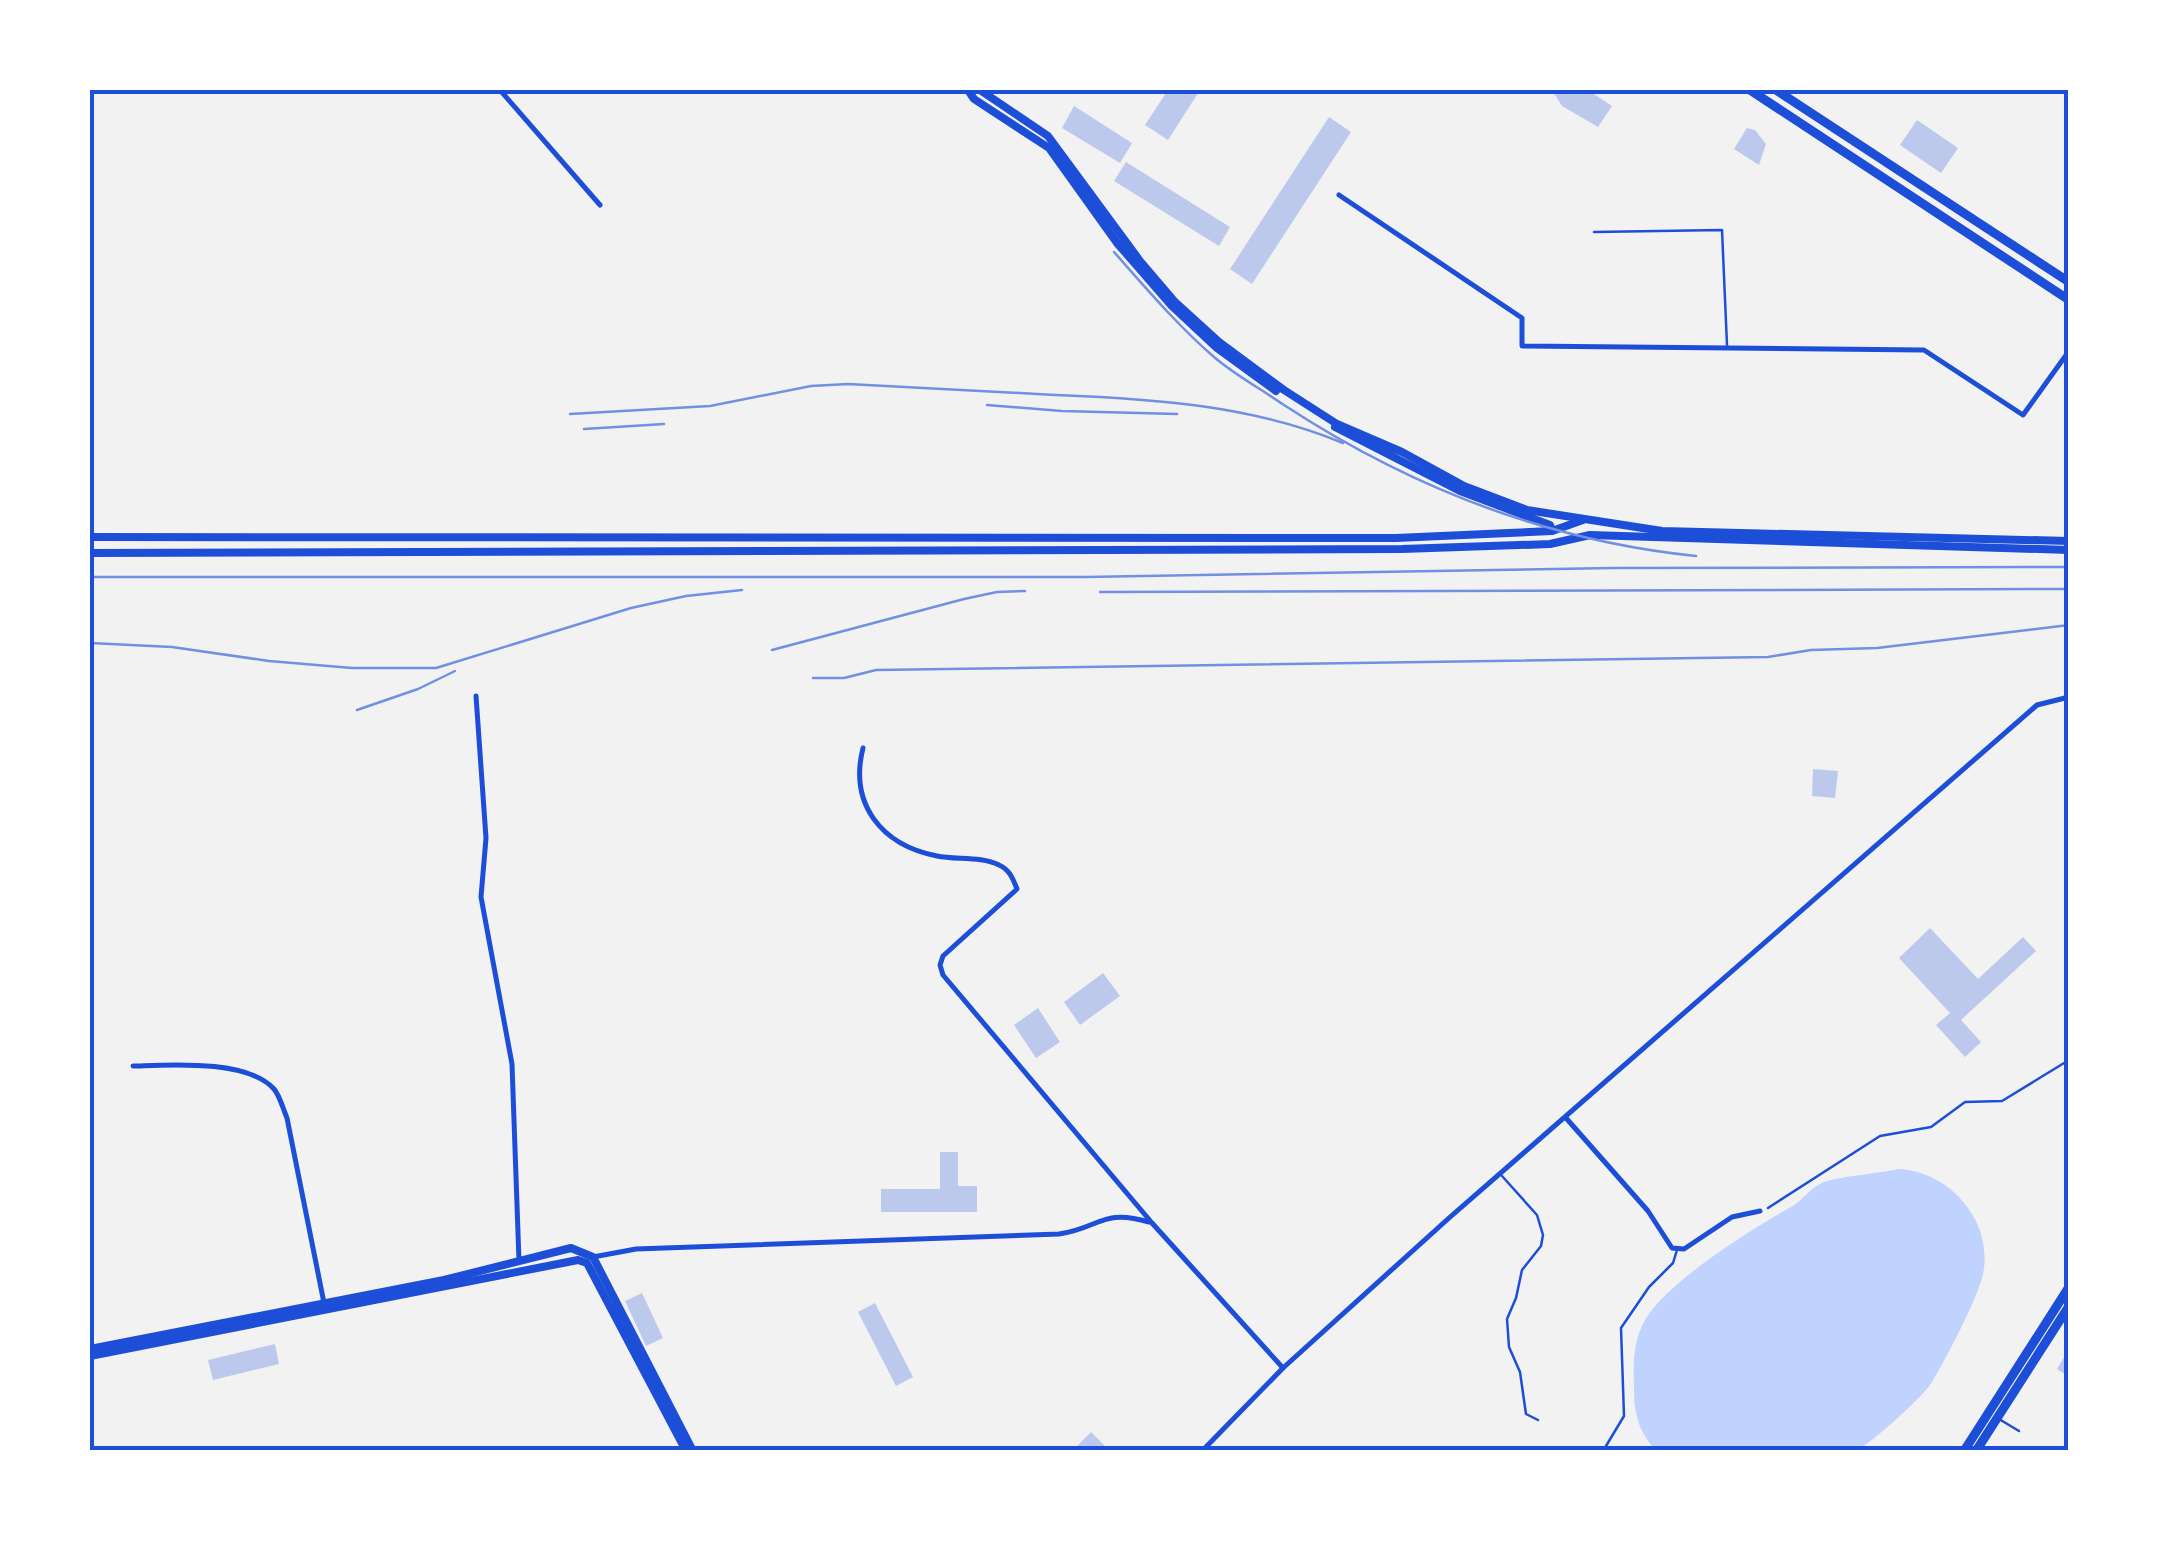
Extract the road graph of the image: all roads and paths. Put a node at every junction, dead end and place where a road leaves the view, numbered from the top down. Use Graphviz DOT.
graph roads {
  1 [pos="500,90"];
  2 [pos="968,90"];
  3 [pos="980,90"];
  4 [pos="1750,90"];
  5 [pos="1776,90"];
  6 [pos="1339,195"];
  7 [pos="600,206"];
  8 [pos="1594,232"];
  9 [pos="2027,256"];
  10 [pos="2020,268"];
  11 [pos="2069,282"];
  12 [pos="2069,300"];
  13 [pos="1727,347"];
  14 [pos="2069,351"];
  15 [pos="1583,520"];
  16 [pos="1551,528"];
  17 [pos="90,537"];
  18 [pos="1582,538"];
  19 [pos="2069,541"];
  20 [pos="2069,550"];
  21 [pos="90,553"];
  22 [pos="476,696"];
  23 [pos="2069,697"];
  24 [pos="863,748"];
  25 [pos="2069,1060"];
  26 [pos="132,1066"];
  27 [pos="1566,1118"];
  28 [pos="1501,1174"];
  29 [pos="1760,1211"];
  30 [pos="1152,1223"];
  31 [pos="1677,1250"];
  32 [pos="593,1257"];
  33 [pos="519,1261"];
  34 [pos="2069,1287"];
  35 [pos="324,1303"];
  36 [pos="2069,1306"];
  37 [pos="90,1352"];
  38 [pos="1283,1368"];
  39 [pos="1997,1418"];
  40 [pos="1538,1420"];
  41 [pos="2019,1431"];
  42 [pos="690,1451"];
  43 [pos="1202,1451"];
  44 [pos="1603,1451"];
  45 [pos="1964,1451"];
  46 [pos="1976,1451"];
  1 -- 7 [label="street"];
  2 -- 16 [label="main road"];
  3 -- 15 [label="main road"];
  4 -- 10 [label="main road"];
  5 -- 9 [label="main road"];
  6 -- 13 [label="street"];
  8 -- 13 [label="lane"];
  9 -- 10 [label="street"];
  9 -- 11 [label="main road"];
  10 -- 12 [label="main road"];
  13 -- 14 [label="street"];
  15 -- 16 [label="main road"];
  15 -- 18 [label="main road"];
  15 -- 19 [label="main road"];
  16 -- 17 [label="main road"];
  16 -- 18 [label="main road"];
  18 -- 20 [label="main road"];
  18 -- 21 [label="main road"];
  22 -- 33 [label="street"];
  23 -- 27 [label="street"];
  24 -- 30 [label="street"];
  25 -- 29 [label="path"];
  26 -- 35 [label="street"];
  27 -- 28 [label="street"];
  27 -- 31 [label="street"];
  28 -- 38 [label="street"];
  28 -- 40 [label="lane"];
  29 -- 31 [label="street"];
  30 -- 32 [label="street"];
  30 -- 38 [label="street"];
  31 -- 44 [label="lane"];
  32 -- 33 [label="main road"];
  32 -- 42 [label="main road"];
  33 -- 35 [label="main road"];
  34 -- 45 [label="main road"];
  35 -- 37 [label="main road"];
  36 -- 39 [label="main road"];
  37 -- 42 [label="main road"];
  38 -- 43 [label="street"];
  39 -- 41 [label="lane"];
  39 -- 46 [label="main road"];
}
